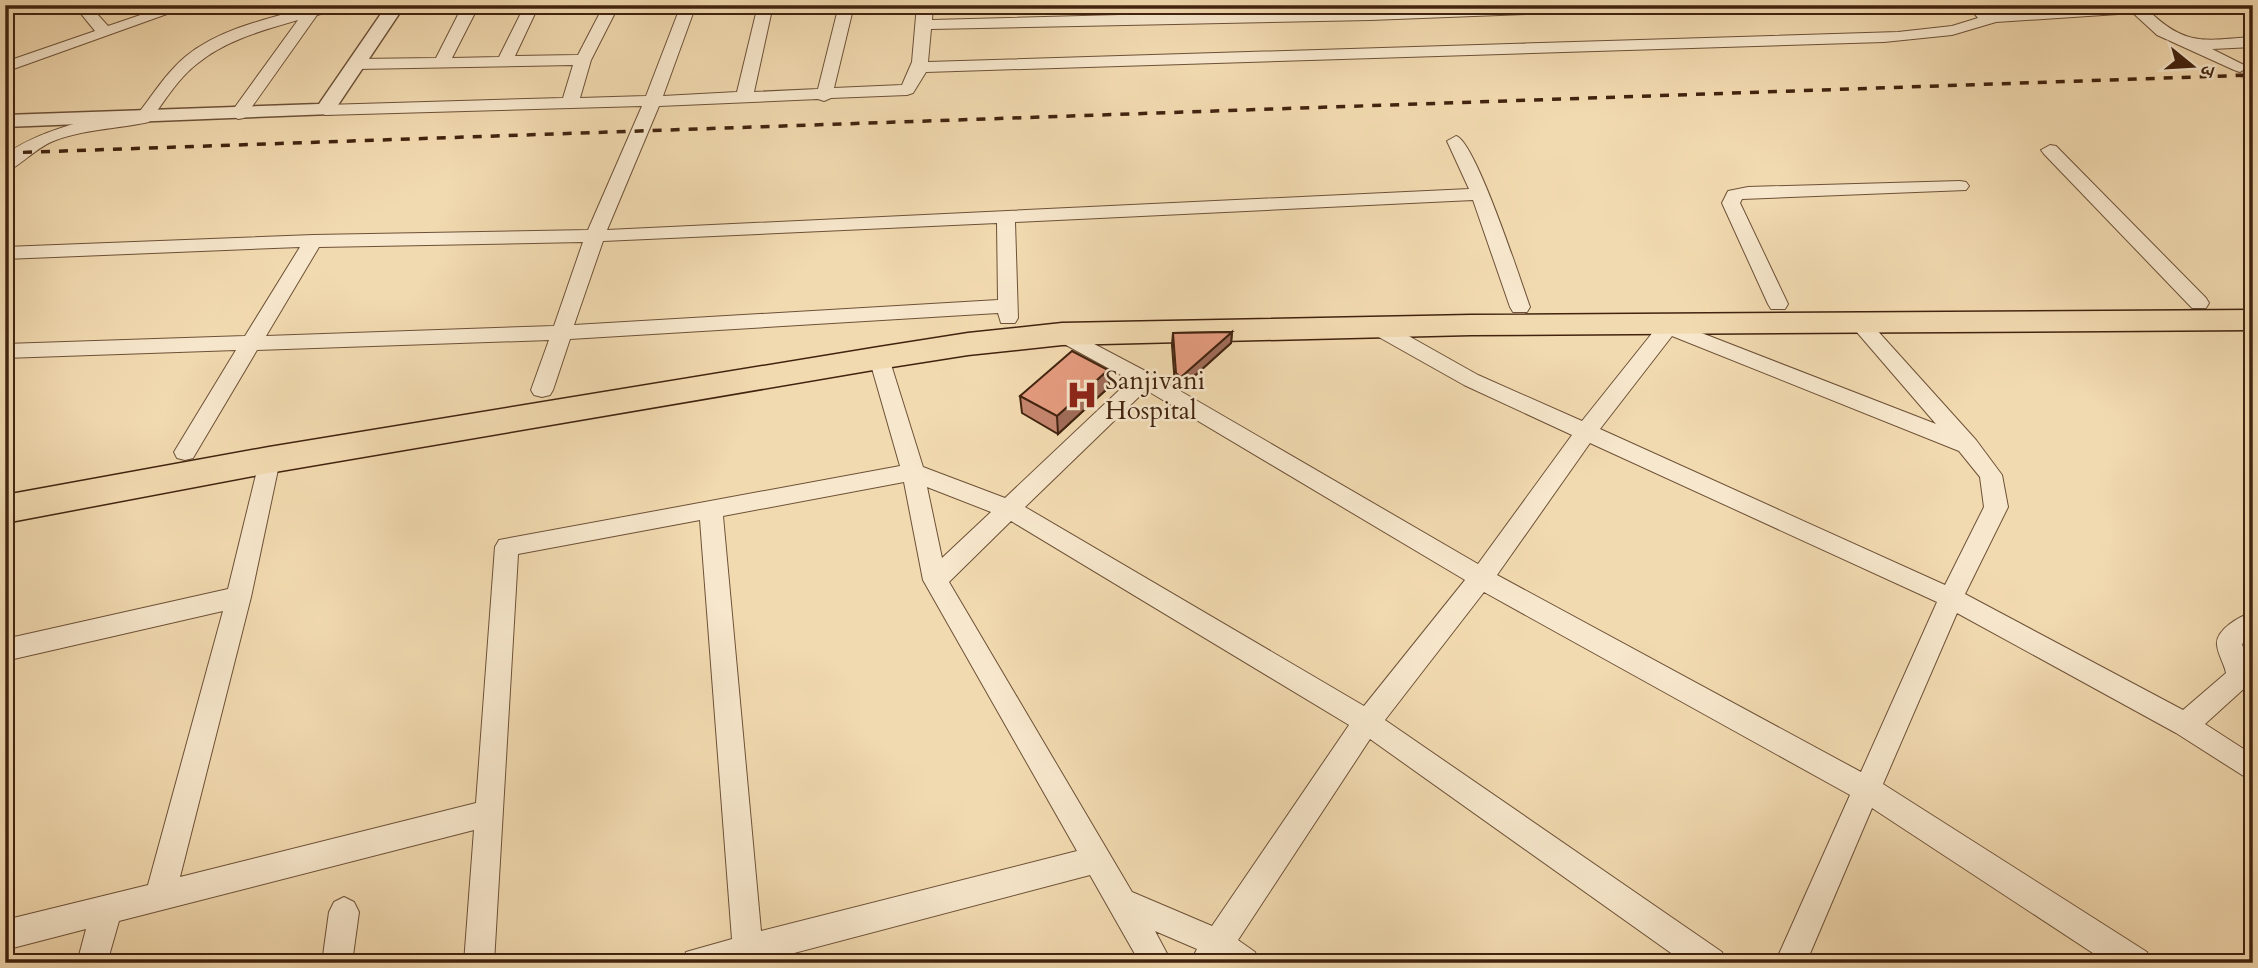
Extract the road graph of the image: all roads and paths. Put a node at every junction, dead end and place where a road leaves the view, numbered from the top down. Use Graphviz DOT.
graph roads {
  1 [pos="81,5"];
  2 [pos="338,5"];
  3 [pos="396,5"];
  4 [pos="612,5"];
  5 [pos="689,5"];
  6 [pos="766,5"];
  7 [pos="846,5"];
  8 [pos="925,5"];
  9 [pos="1632,5"];
  10 [pos="1974,5"];
  11 [pos="2248,5"];
  12 [pos="183,6"];
  13 [pos="471,6"];
  14 [pos="532,6"];
  15 [pos="2220,6"];
  16 [pos="1511,7"];
  17 [pos="2134,7"];
  18 [pos="1440,9"];
  19 [pos="311,13"];
  20 [pos="1992,18"];
  21 [pos="1596,22"];
  22 [pos="923,25"];
  23 [pos="1374,28"];
  24 [pos="2247,31"];
  25 [pos="105,32"];
  26 [pos="1218,37"];
  27 [pos="2187,45"];
  28 [pos="5,47"];
  29 [pos="583,60"];
  30 [pos="442,62"];
  31 [pos="504,62"];
  32 [pos="13,64"];
  33 [pos="357,64"];
  34 [pos="919,66"];
  35 [pos="2240,67"];
  36 [pos="824,96"];
  37 [pos="744,97"];
  38 [pos="653,101"];
  39 [pos="570,103"];
  40 [pos="325,110"];
  41 [pos="238,114"];
  42 [pos="137,118"];
  43 [pos="10,121"];
  44 [pos="1456,141"];
  45 [pos="2050,150"];
  46 [pos="5,167"];
  47 [pos="1960,186"];
  48 [pos="1479,194"];
  49 [pos="1006,218"];
  50 [pos="595,236"];
  51 [pos="313,241"];
  52 [pos="5,253"];
  53 [pos="2199,303"];
  54 [pos="2253,303"];
  55 [pos="1778,304"];
  56 [pos="1520,307"];
  57 [pos="1008,312"];
  58 [pos="2253,320"];
  59 [pos="1858,323"];
  60 [pos="1670,325"];
  61 [pos="1375,326"];
  62 [pos="561,333"];
  63 [pos="1062,334"];
  64 [pos="249,345"];
  65 [pos="5,351"];
  66 [pos="879,358"];
  67 [pos="1144,379"];
  68 [pos="542,390"];
  69 [pos="1586,432"];
  70 [pos="1968,446"];
  71 [pos="185,452"];
  72 [pos="269,460"];
  73 [pos="913,472"];
  74 [pos="5,484"];
  75 [pos="5,509"];
  76 [pos="711,509"];
  77 [pos="1009,509"];
  78 [pos="1481,578"];
  79 [pos="934,580"];
  80 [pos="239,597"];
  81 [pos="1951,598"];
  82 [pos="2253,622"];
  83 [pos="5,650"];
  84 [pos="1367,722"];
  85 [pos="2185,725"];
  86 [pos="2253,770"];
  87 [pos="1868,790"];
  88 [pos="489,813"];
  89 [pos="1097,860"];
  90 [pos="160,896"];
  91 [pos="1122,902"];
  92 [pos="107,909"];
  93 [pos="344,912"];
  94 [pos="5,935"];
  95 [pos="748,950"];
  96 [pos="1212,953"];
  97 [pos="92,963"];
  98 [pos="337,963"];
  99 [pos="479,963"];
  100 [pos="697,963"];
  101 [pos="1157,963"];
  102 [pos="1244,963"];
  103 [pos="1711,963"];
  104 [pos="1790,963"];
  105 [pos="2136,963"];
  1 -- 25 [label="street"];
  2 -- 19 [label="street"];
  3 -- 33 [label="street"];
  4 -- 29 [label="street"];
  5 -- 38 [label="street"];
  6 -- 37 [label="street"];
  7 -- 36 [label="street"];
  8 -- 22 [label="street"];
  9 -- 21 [label="street"];
  10 -- 20 [label="street"];
  11 -- 15 [label="street"];
  12 -- 25 [label="street"];
  13 -- 14 [label="street"];
  13 -- 30 [label="street"];
  14 -- 31 [label="street"];
  15 -- 17 [label="street"];
  15 -- 24 [label="street"];
  16 -- 18 [label="street"];
  16 -- 21 [label="street"];
  17 -- 20 [label="street"];
  17 -- 27 [label="street"];
  18 -- 23 [label="street"];
  19 -- 41 [label="street"];
  19 -- 42 [label="street"];
  20 -- 21 [label="street"];
  21 -- 23 [label="street"];
  22 -- 26 [label="street"];
  22 -- 34 [label="street"];
  23 -- 26 [label="street"];
  23 -- 26 [label="street"];
  24 -- 27 [label="street"];
  25 -- 32 [label="street"];
  26 -- 34 [label="street"];
  27 -- 35 [label="street"];
  28 -- 32 [label="street"];
  29 -- 31 [label="street"];
  29 -- 39 [label="street"];
  30 -- 31 [label="street"];
  30 -- 33 [label="street"];
  33 -- 40 [label="street"];
  34 -- 36 [label="street"];
  36 -- 37 [label="street"];
  37 -- 38 [label="street"];
  38 -- 39 [label="street"];
  38 -- 50 [label="street"];
  39 -- 40 [label="street"];
  40 -- 41 [label="street"];
  41 -- 42 [label="street"];
  42 -- 43 [label="street"];
  42 -- 46 [label="street"];
  44 -- 48 [label="street"];
  45 -- 53 [label="street"];
  47 -- 55 [label="street"];
  48 -- 49 [label="street"];
  48 -- 56 [label="street"];
  49 -- 50 [label="street"];
  49 -- 57 [label="street"];
  50 -- 51 [label="street"];
  50 -- 62 [label="street"];
  51 -- 52 [label="street"];
  51 -- 64 [label="street"];
  53 -- 54 [label="main road"];
  53 -- 55 [label="main road"];
  55 -- 56 [label="main road"];
  56 -- 57 [label="main road"];
  57 -- 62 [label="street"];
  57 -- 68 [label="main road"];
  58 -- 59 [label="main road"];
  59 -- 60 [label="main road"];
  59 -- 70 [label="street"];
  60 -- 61 [label="main road"];
  60 -- 69 [label="street"];
  60 -- 70 [label="street"];
  61 -- 63 [label="main road"];
  61 -- 69 [label="street"];
  62 -- 64 [label="street"];
  62 -- 68 [label="street"];
  63 -- 66 [label="main road"];
  63 -- 67 [label="street"];
  64 -- 65 [label="street"];
  64 -- 71 [label="street"];
  66 -- 72 [label="main road"];
  66 -- 73 [label="street"];
  67 -- 77 [label="street"];
  67 -- 78 [label="street"];
  68 -- 71 [label="main road"];
  69 -- 78 [label="street"];
  69 -- 81 [label="street"];
  70 -- 81 [label="street"];
  71 -- 74 [label="main road"];
  72 -- 75 [label="main road"];
  72 -- 80 [label="street"];
  73 -- 76 [label="street"];
  73 -- 77 [label="street"];
  73 -- 79 [label="street"];
  76 -- 88 [label="street"];
  76 -- 95 [label="street"];
  77 -- 79 [label="street"];
  77 -- 84 [label="street"];
  78 -- 84 [label="street"];
  78 -- 87 [label="street"];
  79 -- 89 [label="street"];
  80 -- 83 [label="street"];
  80 -- 90 [label="street"];
  81 -- 85 [label="street"];
  81 -- 87 [label="street"];
  82 -- 85 [label="street"];
  84 -- 96 [label="street"];
  84 -- 103 [label="street"];
  85 -- 86 [label="street"];
  87 -- 104 [label="street"];
  87 -- 105 [label="street"];
  88 -- 90 [label="street"];
  88 -- 99 [label="street"];
  89 -- 91 [label="street"];
  89 -- 95 [label="street"];
  90 -- 92 [label="street"];
  91 -- 96 [label="street"];
  91 -- 101 [label="street"];
  92 -- 94 [label="street"];
  92 -- 97 [label="street"];
  93 -- 98 [label="street"];
  95 -- 100 [label="street"];
  96 -- 102 [label="street"];
}
